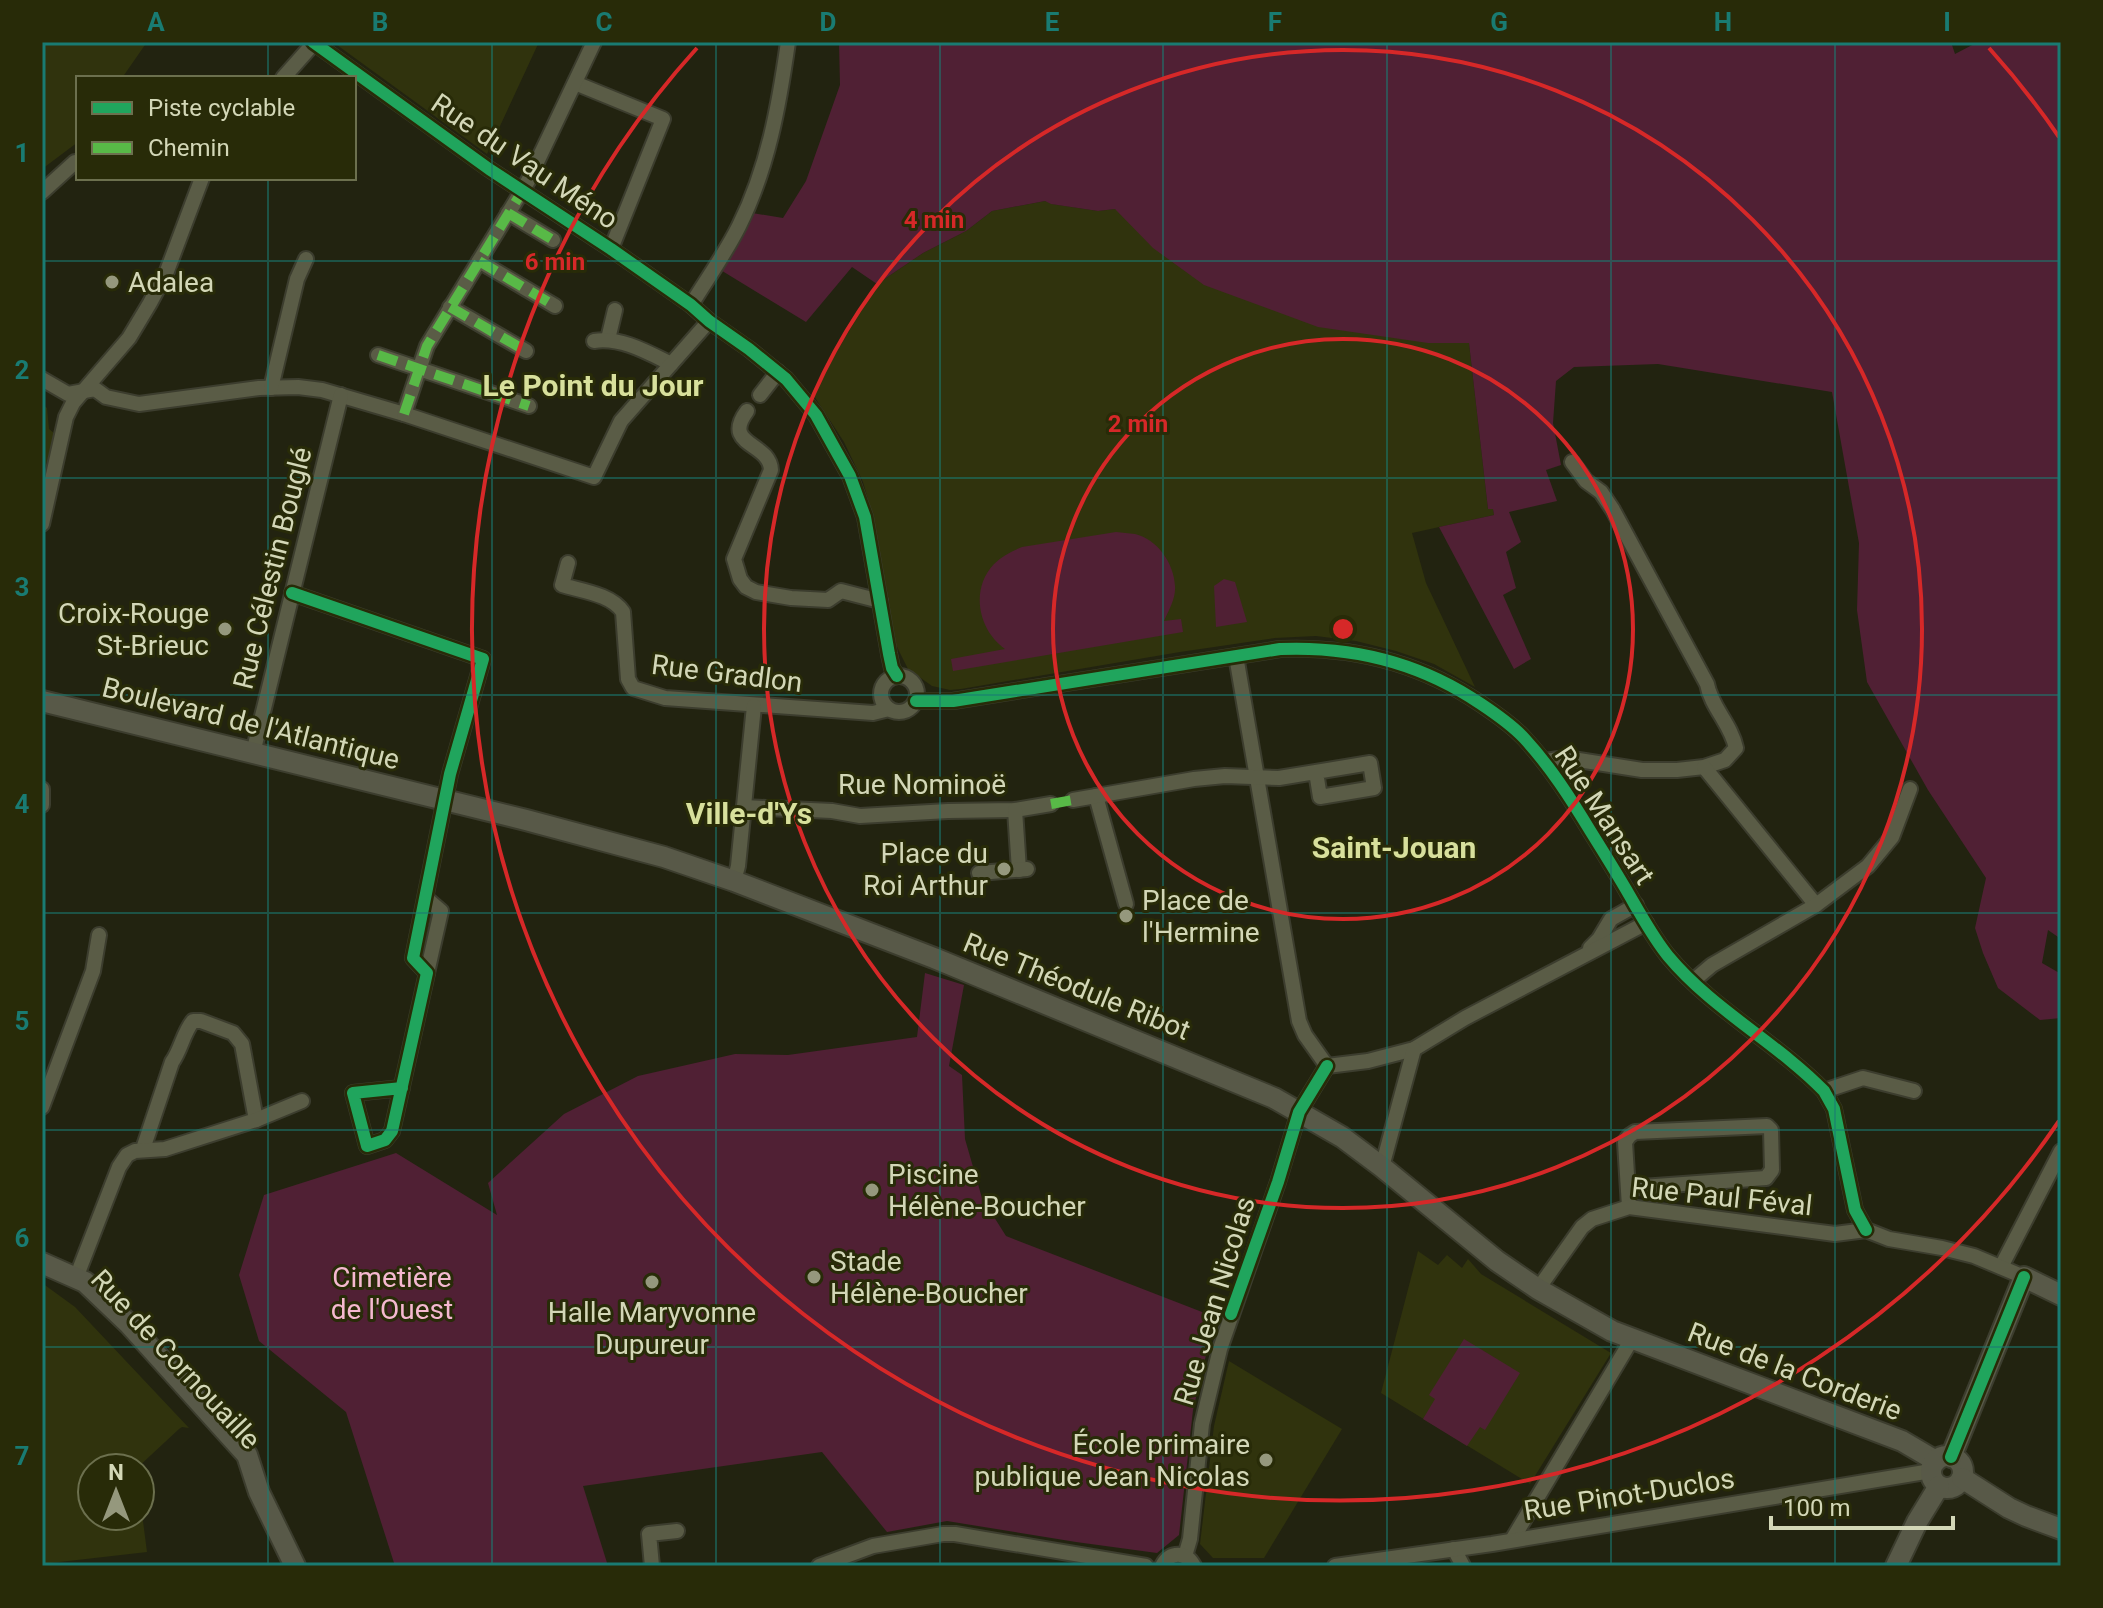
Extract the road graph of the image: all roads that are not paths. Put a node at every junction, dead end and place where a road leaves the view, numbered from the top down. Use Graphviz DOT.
graph roads {
  1 [pos="314,42"];
  2 [pos="594,42"];
  3 [pos="788,42"];
  4 [pos="285,76"];
  5 [pos="575,83"];
  6 [pos="75,162"];
  7 [pos="201,180"];
  8 [pos="523,190"];
  9 [pos="42,192"];
  10 [pos="508,213"];
  11 [pos="553,240"];
  12 [pos="611,249"];
  13 [pos="306,259"];
  14 [pos="479,261"];
  15 [pos="691,305"];
  16 [pos="555,306"];
  17 [pos="450,307"];
  18 [pos="615,310"];
  19 [pos="709,321"];
  20 [pos="526,351"];
  21 [pos="378,355"];
  22 [pos="671,364"];
  23 [pos="419,369"];
  24 [pos="778,372"];
  25 [pos="42,379"];
  26 [pos="271,388"];
  27 [pos="84,391"];
  28 [pos="341,395"];
  29 [pos="760,395"];
  30 [pos="529,406"];
  31 [pos="747,411"];
  32 [pos="404,414"];
  33 [pos="1572,462"];
  34 [pos="45,502"];
  35 [pos="42,524"];
  36 [pos="568,563"];
  37 [pos="292,593"];
  38 [pos="880,601"];
  39 [pos="1236,656"];
  40 [pos="897,676"];
  41 [pos="42,701"];
  42 [pos="916,701"];
  43 [pos="754,706"];
  44 [pos="889,709"];
  45 [pos="253,753"];
  46 [pos="1545,761"];
  47 [pos="1704,767"];
  48 [pos="1316,772"];
  49 [pos="1257,778"];
  50 [pos="42,789"];
  51 [pos="1910,789"];
  52 [pos="1096,796"];
  53 [pos="446,800"];
  54 [pos="1073,800"];
  55 [pos="1051,804"];
  56 [pos="42,805"];
  57 [pos="744,807"];
  58 [pos="1015,810"];
  59 [pos="979,873"];
  60 [pos="734,881"];
  61 [pos="1126,904"];
  62 [pos="1636,905"];
  63 [pos="1816,905"];
  64 [pos="1646,923"];
  65 [pos="99,935"];
  66 [pos="1581,957"];
  67 [pos="1693,981"];
  68 [pos="1414,1049"];
  69 [pos="1327,1066"];
  70 [pos="402,1088"];
  71 [pos="1824,1091"];
  72 [pos="1914,1091"];
  73 [pos="302,1101"];
  74 [pos="42,1107"];
  75 [pos="1299,1112"];
  76 [pos="256,1120"];
  77 [pos="143,1149"];
  78 [pos="2061,1151"];
  79 [pos="1382,1167"];
  80 [pos="1628,1188"];
  81 [pos="1629,1207"];
  82 [pos="1866,1230"];
  83 [pos="46,1265"];
  84 [pos="2001,1267"];
  85 [pos="2024,1277"];
  86 [pos="76,1278"];
  87 [pos="1538,1289"];
  88 [pos="2061,1295"];
  89 [pos="1632,1339"];
  90 [pos="1939,1469"];
  91 [pos="259,1492"];
  92 [pos="2061,1529"];
  93 [pos="677,1531"];
  94 [pos="1512,1540"];
  95 [pos="1454,1549"];
  96 [pos="1190,1561"];
  97 [pos="295,1566"];
  98 [pos="652,1566"];
  99 [pos="819,1566"];
  100 [pos="1146,1566"];
  101 [pos="1162,1566"];
  102 [pos="1335,1566"];
  103 [pos="1463,1566"];
  104 [pos="1896,1566"];
  1 -- 4 [label="street"];
  1 -- 8 [label="street, Rue du Vau Méno"];
  2 -- 5 [label="street"];
  3 -- 15 [label="street"];
  5 -- 8 [label="street"];
  5 -- 12 [label="street"];
  6 -- 9 [label="street"];
  7 -- 27 [label="street"];
  8 -- 10 [label="street"];
  8 -- 12 [label="street, Rue du Vau Méno"];
  10 -- 11 [label="street"];
  10 -- 14 [label="street"];
  12 -- 15 [label="street, Rue du Vau Méno"];
  13 -- 26 [label="street"];
  14 -- 16 [label="street"];
  14 -- 17 [label="street"];
  15 -- 19 [label="street, Rue du Vau Méno"];
  17 -- 20 [label="street"];
  17 -- 23 [label="street"];
  18 -- 22 [label="street"];
  19 -- 22 [label="street"];
  19 -- 24 [label="street, Rue du Vau Méno"];
  21 -- 23 [label="street"];
  22 -- 32 [label="street"];
  23 -- 30 [label="street"];
  23 -- 32 [label="street"];
  24 -- 29 [label="street"];
  24 -- 38 [label="street, Rue du Vau Méno"];
  25 -- 27 [label="street"];
  26 -- 27 [label="street"];
  26 -- 28 [label="street"];
  27 -- 34 [label="street"];
  28 -- 32 [label="street"];
  28 -- 37 [label="street, Rue Célestin Bouglé"];
  31 -- 38 [label="street"];
  33 -- 47 [label="street"];
  34 -- 35 [label="street"];
  36 -- 43 [label="street, Rue Gradlon"];
  37 -- 45 [label="street, Rue Célestin Bouglé"];
  37 -- 53 [label="street"];
  38 -- 40 [label="street, Rue du Vau Méno"];
  39 -- 42 [label="street, Rue Mansart"];
  39 -- 46 [label="street, Rue Mansart"];
  39 -- 49 [label="street"];
  40 -- 42 [label="street"];
  40 -- 44 [label="street"];
  41 -- 45 [label="main road, Boulevard de l'Atlantique"];
  42 -- 44 [label="street"];
  43 -- 44 [label="street, Rue Gradlon"];
  43 -- 57 [label="street"];
  45 -- 53 [label="main road, Boulevard de l'Atlantique"];
  46 -- 47 [label="street"];
  46 -- 62 [label="street, Rue Mansart"];
  47 -- 63 [label="street"];
  48 -- 49 [label="street"];
  49 -- 52 [label="street"];
  49 -- 69 [label="street"];
  50 -- 56 [label="street"];
  51 -- 63 [label="street"];
  52 -- 54 [label="street"];
  52 -- 61 [label="street"];
  53 -- 60 [label="main road, Rue Théodule Ribot"];
  53 -- 70 [label="street"];
  55 -- 58 [label="street, Rue Nominoë"];
  57 -- 58 [label="street, Rue Nominoë"];
  57 -- 60 [label="street"];
  58 -- 59 [label="street"];
  60 -- 75 [label="main road, Rue Théodule Ribot"];
  62 -- 64 [label="street, Rue Mansart"];
  62 -- 66 [label="street"];
  63 -- 67 [label="street"];
  64 -- 66 [label="street"];
  64 -- 67 [label="street, Rue Mansart"];
  65 -- 74 [label="street"];
  66 -- 68 [label="street"];
  67 -- 71 [label="street, Rue Mansart"];
  68 -- 69 [label="street"];
  68 -- 79 [label="street"];
  69 -- 75 [label="street, Rue Jean Nicolas"];
  70 -- 70 [label="street"];
  71 -- 72 [label="street"];
  71 -- 82 [label="street, Rue Mansart"];
  73 -- 76 [label="street"];
  75 -- 79 [label="main road, Rue Théodule Ribot"];
  75 -- 96 [label="street, Rue Jean Nicolas"];
  76 -- 77 [label="street"];
  76 -- 77 [label="street"];
  77 -- 86 [label="street"];
  78 -- 84 [label="street"];
  79 -- 87 [label="main road, Rue Théodule Ribot"];
  80 -- 80 [label="street"];
  80 -- 81 [label="street"];
  81 -- 82 [label="street, Rue Paul Féval"];
  81 -- 87 [label="street, Rue Paul Féval"];
  82 -- 84 [label="street, Rue Paul Féval"];
  83 -- 86 [label="main road, Rue de Cornouaille"];
  83 -- 91 [label="main road, Rue de Cornouaille"];
  84 -- 85 [label="street, Rue Paul Féval"];
  85 -- 88 [label="main road"];
  85 -- 90 [label="main road"];
  86 -- 91 [label="main road, Rue de Cornouaille"];
  87 -- 89 [label="main road, Rue Théodule Ribot"];
  89 -- 90 [label="main road, Rue de la Corderie"];
  89 -- 94 [label="street"];
  90 -- 92 [label="main road"];
  90 -- 94 [label="street, Rue Pinot-Duclos"];
  90 -- 104 [label="main road"];
  91 -- 97 [label="main road, Rue de Cornouaille"];
  93 -- 98 [label="street"];
  94 -- 95 [label="street, Rue Pinot-Duclos"];
  95 -- 102 [label="street, Rue Pinot-Duclos"];
  95 -- 103 [label="street"];
  96 -- 101 [label="street"];
  99 -- 100 [label="street"];
}
